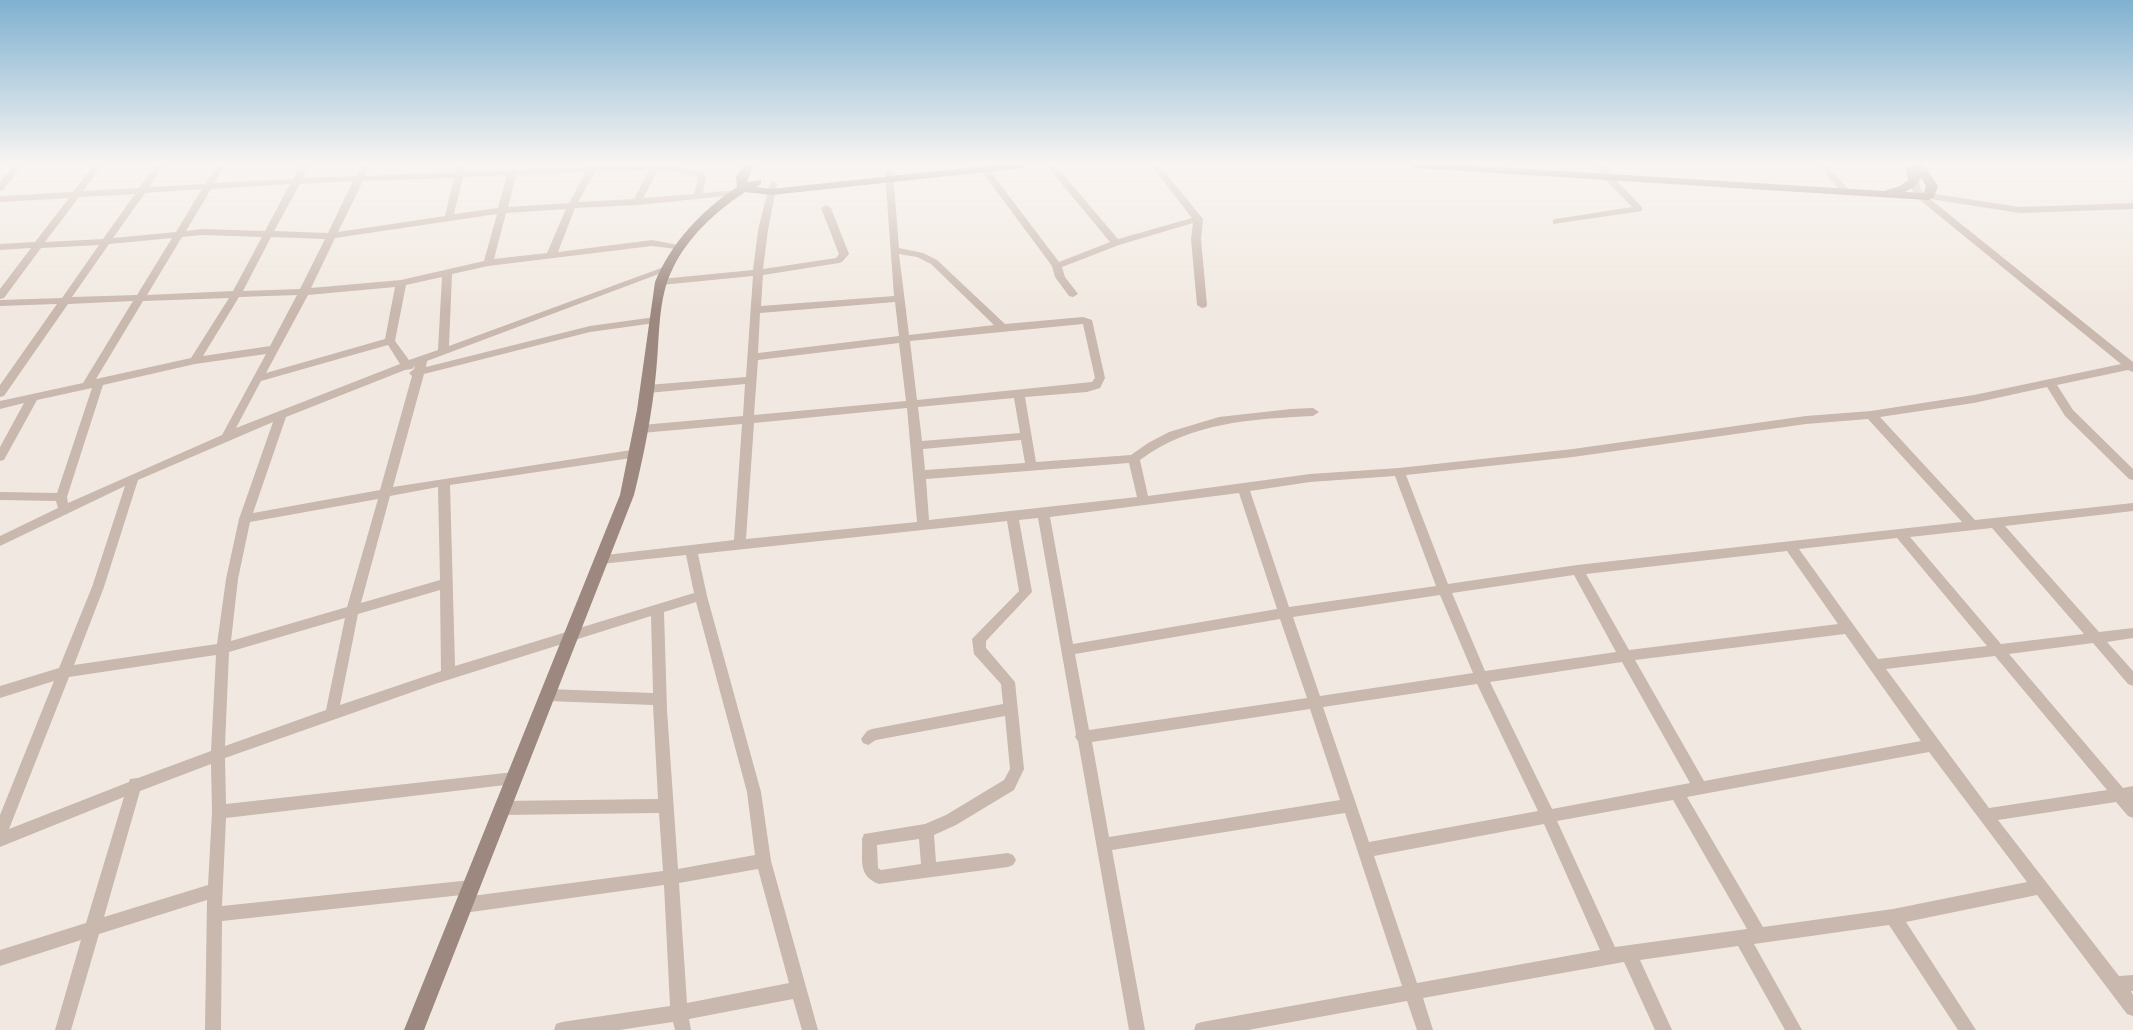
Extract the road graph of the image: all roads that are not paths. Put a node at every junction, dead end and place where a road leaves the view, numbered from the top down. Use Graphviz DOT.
graph roads {
  1 [pos="61,213"];
  2 [pos="126,213"];
  3 [pos="191,213"];
  4 [pos="279,213"];
  5 [pos="342,213"];
  6 [pos="450,213"];
  7 [pos="482,213"];
  8 [pos="501,213"];
  9 [pos="569,213"];
  10 [pos="709,213"];
  11 [pos="768,213"];
  12 [pos="828,213"];
  13 [pos="892,213"];
  14 [pos="1017,213"];
  15 [pos="1091,213"];
  16 [pos="1193,213"];
  17 [pos="1618,213"];
  18 [pos="1946,213"];
  19 [pos="449,218"];
  20 [pos="1198,219"];
  21 [pos="1556,222"];
  22 [pos="268,233"];
  23 [pos="176,236"];
  24 [pos="331,236"];
  25 [pos="104,242"];
  26 [pos="1116,243"];
  27 [pos="37,245"];
  28 [pos="0,247"];
  29 [pos="681,248"];
  30 [pos="894,250"];
  31 [pos="551,256"];
  32 [pos="488,263"];
  33 [pos="1057,266"];
  34 [pos="447,272"];
  35 [pos="758,273"];
  36 [pos="664,275"];
  37 [pos="401,283"];
  38 [pos="304,292"];
  39 [pos="237,293"];
  40 [pos="1073,294"];
  41 [pos="0,296"];
  42 [pos="140,297"];
  43 [pos="899,299"];
  44 [pos="64,300"];
  45 [pos="0,303"];
  46 [pos="1202,305"];
  47 [pos="755,310"];
  48 [pos="656,320"];
  49 [pos="1001,326"];
  50 [pos="903,340"];
  51 [pos="390,341"];
  52 [pos="273,349"];
  53 [pos="443,353"];
  54 [pos="752,357"];
  55 [pos="195,361"];
  56 [pos="416,366"];
  57 [pos="2132,366"];
  58 [pos="260,378"];
  59 [pos="750,380"];
  60 [pos="93,383"];
  61 [pos="2050,383"];
  62 [pos="648,389"];
  63 [pos="0,393"];
  64 [pos="1019,395"];
  65 [pos="32,399"];
  66 [pos="0,405"];
  67 [pos="910,405"];
  68 [pos="1313,412"];
  69 [pos="1871,415"];
  70 [pos="281,416"];
  71 [pos="747,420"];
  72 [pos="642,429"];
  73 [pos="1026,436"];
  74 [pos="226,437"];
  75 [pos="916,446"];
  76 [pos="638,453"];
  77 [pos="0,457"];
  78 [pos="1134,459"];
  79 [pos="1031,466"];
  80 [pos="1399,472"];
  81 [pos="920,475"];
  82 [pos="2133,476"];
  83 [pos="133,479"];
  84 [pos="444,482"];
  85 [pos="1243,488"];
  86 [pos="386,492"];
  87 [pos="0,496"];
  88 [pos="1143,499"];
  89 [pos="62,503"];
  90 [pos="2133,507"];
  91 [pos="1043,513"];
  92 [pos="1012,516"];
  93 [pos="245,519"];
  94 [pos="1994,522"];
  95 [pos="923,524"];
  96 [pos="1972,525"];
  97 [pos="1900,533"];
  98 [pos="0,541"];
  99 [pos="740,544"];
  100 [pos="1790,546"];
  101 [pos="691,551"];
  102 [pos="601,559"];
  103 [pos="1577,570"];
  104 [pos="446,583"];
  105 [pos="1443,588"];
  106 [pos="700,596"];
  107 [pos="353,609"];
  108 [pos="657,609"];
  109 [pos="1284,613"];
  110 [pos="1848,628"];
  111 [pos="573,632"];
  112 [pos="2133,633"];
  113 [pos="2095,638"];
  114 [pos="223,649"];
  115 [pos="1068,650"];
  116 [pos="1999,650"];
  117 [pos="1626,656"];
  118 [pos="1875,665"];
  119 [pos="64,672"];
  120 [pos="448,672"];
  121 [pos="1482,678"];
  122 [pos="2133,680"];
  123 [pos="0,692"];
  124 [pos="548,695"];
  125 [pos="658,699"];
  126 [pos="1317,704"];
  127 [pos="1009,709"];
  128 [pos="332,712"];
  129 [pos="1082,736"];
  130 [pos="868,739"];
  131 [pos="1932,745"];
  132 [pos="218,753"];
  133 [pos="514,778"];
  134 [pos="135,784"];
  135 [pos="1700,788"];
  136 [pos="1676,792"];
  137 [pos="2126,794"];
  138 [pos="1350,805"];
  139 [pos="667,806"];
  140 [pos="501,808"];
  141 [pos="2133,811"];
  142 [pos="219,812"];
  143 [pos="1986,815"];
  144 [pos="1547,816"];
  145 [pos="926,831"];
  146 [pos="0,833"];
  147 [pos="0,840"];
  148 [pos="1102,844"];
  149 [pos="1366,850"];
  150 [pos="1008,860"];
  151 [pos="763,861"];
  152 [pos="929,869"];
  153 [pos="672,877"];
  154 [pos="471,887"];
  155 [pos="2038,887"];
  156 [pos="215,890"];
  157 [pos="464,905"];
  158 [pos="214,914"];
  159 [pos="1893,917"];
  160 [pos="94,929"];
  161 [pos="1758,934"];
  162 [pos="1741,937"];
  163 [pos="1629,955"];
  164 [pos="1611,956"];
  165 [pos="0,958"];
  166 [pos="2133,983"];
  167 [pos="2116,985"];
  168 [pos="797,990"];
  169 [pos="1413,991"];
  170 [pos="2133,1008"];
  171 [pos="681,1022"];
  172 [pos="63,1030"];
  173 [pos="213,1030"];
  174 [pos="414,1030"];
  175 [pos="562,1030"];
  176 [pos="810,1030"];
  177 [pos="1137,1030"];
  178 [pos="1202,1030"];
  179 [pos="1425,1030"];
  180 [pos="1664,1030"];
  181 [pos="1794,1030"];
  182 [pos="1968,1030"];
  1 -- 27 [label="street"];
  2 -- 25 [label="street"];
  3 -- 23 [label="street"];
  4 -- 22 [label="street"];
  5 -- 24 [label="street"];
  6 -- 19 [label="street"];
  7 -- 19 [label="street"];
  8 -- 32 [label="street"];
  9 -- 31 [label="street"];
  10 -- 29 [label="street"];
  11 -- 35 [label="street"];
  12 -- 35 [label="street"];
  13 -- 30 [label="street"];
  14 -- 33 [label="street"];
  15 -- 26 [label="street"];
  16 -- 20 [label="street"];
  17 -- 21 [label="street"];
  18 -- 57 [label="street"];
  19 -- 24 [label="street"];
  20 -- 26 [label="street"];
  20 -- 46 [label="street"];
  22 -- 23 [label="street"];
  22 -- 24 [label="street"];
  22 -- 39 [label="street"];
  23 -- 25 [label="street"];
  23 -- 42 [label="street"];
  24 -- 38 [label="street"];
  25 -- 27 [label="street"];
  25 -- 44 [label="street"];
  26 -- 33 [label="street"];
  27 -- 28 [label="street"];
  27 -- 41 [label="street"];
  29 -- 31 [label="street"];
  29 -- 36 [label="street"];
  30 -- 43 [label="street"];
  30 -- 49 [label="street"];
  31 -- 32 [label="street"];
  32 -- 34 [label="street"];
  33 -- 40 [label="street"];
  34 -- 37 [label="street"];
  34 -- 53 [label="street"];
  35 -- 36 [label="street"];
  35 -- 47 [label="street"];
  36 -- 48 [label="street"];
  36 -- 53 [label="street"];
  37 -- 38 [label="street"];
  37 -- 51 [label="street"];
  38 -- 39 [label="street"];
  38 -- 52 [label="street"];
  39 -- 42 [label="street"];
  39 -- 55 [label="street"];
  42 -- 44 [label="street"];
  42 -- 60 [label="street"];
  43 -- 47 [label="street"];
  43 -- 50 [label="street"];
  44 -- 45 [label="street"];
  44 -- 63 [label="street"];
  47 -- 54 [label="street"];
  48 -- 56 [label="street"];
  48 -- 62 [label="street"];
  49 -- 50 [label="street"];
  49 -- 64 [label="street"];
  50 -- 54 [label="street"];
  50 -- 67 [label="street"];
  51 -- 56 [label="street"];
  51 -- 58 [label="street"];
  52 -- 55 [label="street"];
  52 -- 58 [label="street"];
  53 -- 56 [label="street"];
  54 -- 59 [label="street"];
  55 -- 60 [label="street"];
  56 -- 70 [label="street"];
  56 -- 86 [label="street"];
  57 -- 61 [label="street"];
  58 -- 74 [label="street"];
  59 -- 62 [label="street"];
  59 -- 71 [label="street"];
  60 -- 65 [label="street"];
  60 -- 89 [label="street"];
  61 -- 69 [label="street"];
  61 -- 82 [label="street"];
  62 -- 72 [label="street"];
  64 -- 67 [label="street"];
  64 -- 73 [label="street"];
  65 -- 66 [label="street"];
  65 -- 77 [label="street"];
  67 -- 71 [label="street"];
  67 -- 75 [label="street"];
  68 -- 78 [label="street"];
  69 -- 80 [label="street"];
  69 -- 96 [label="street"];
  70 -- 74 [label="street"];
  70 -- 93 [label="street"];
  71 -- 72 [label="street"];
  71 -- 99 [label="street"];
  72 -- 76 [label="street"];
  73 -- 75 [label="street"];
  73 -- 79 [label="street"];
  74 -- 83 [label="street"];
  75 -- 81 [label="street"];
  76 -- 84 [label="street"];
  76 -- 102 [label="street"];
  78 -- 79 [label="street"];
  78 -- 88 [label="street"];
  79 -- 81 [label="street"];
  80 -- 85 [label="street"];
  80 -- 105 [label="street"];
  81 -- 95 [label="street"];
  83 -- 89 [label="street"];
  83 -- 119 [label="street"];
  84 -- 86 [label="street"];
  84 -- 104 [label="street"];
  85 -- 88 [label="street"];
  85 -- 109 [label="street"];
  86 -- 93 [label="street"];
  86 -- 107 [label="street"];
  87 -- 89 [label="street"];
  88 -- 91 [label="street"];
  89 -- 98 [label="street"];
  90 -- 94 [label="street"];
  91 -- 92 [label="street"];
  91 -- 115 [label="street"];
  92 -- 95 [label="street"];
  92 -- 127 [label="street"];
  93 -- 114 [label="street"];
  94 -- 96 [label="street"];
  94 -- 113 [label="street"];
  95 -- 99 [label="street"];
  96 -- 97 [label="street"];
  97 -- 100 [label="street"];
  97 -- 116 [label="street"];
  99 -- 101 [label="street"];
  100 -- 103 [label="street"];
  100 -- 110 [label="street"];
  101 -- 102 [label="street"];
  101 -- 106 [label="street"];
  102 -- 111 [label="street"];
  103 -- 105 [label="street"];
  103 -- 117 [label="street"];
  104 -- 107 [label="street"];
  104 -- 120 [label="street"];
  105 -- 109 [label="street"];
  105 -- 121 [label="street"];
  106 -- 108 [label="street"];
  106 -- 151 [label="street"];
  107 -- 114 [label="street"];
  107 -- 128 [label="street"];
  108 -- 111 [label="street"];
  108 -- 125 [label="street"];
  109 -- 115 [label="street"];
  109 -- 126 [label="street"];
  110 -- 117 [label="street"];
  110 -- 118 [label="street"];
  111 -- 120 [label="street"];
  111 -- 124 [label="street"];
  112 -- 113 [label="street"];
  113 -- 116 [label="street"];
  113 -- 122 [label="street"];
  114 -- 119 [label="street"];
  114 -- 132 [label="street"];
  115 -- 129 [label="street"];
  116 -- 118 [label="street"];
  116 -- 137 [label="street"];
  117 -- 121 [label="street"];
  117 -- 135 [label="street"];
  118 -- 131 [label="street"];
  119 -- 123 [label="street"];
  119 -- 146 [label="street"];
  120 -- 128 [label="street"];
  121 -- 126 [label="street"];
  121 -- 144 [label="street"];
  124 -- 125 [label="street"];
  124 -- 133 [label="street"];
  125 -- 139 [label="street"];
  126 -- 129 [label="street"];
  126 -- 138 [label="street"];
  127 -- 130 [label="street"];
  127 -- 145 [label="street"];
  128 -- 132 [label="street"];
  129 -- 148 [label="street"];
  131 -- 135 [label="street"];
  131 -- 143 [label="street"];
  132 -- 134 [label="street"];
  132 -- 142 [label="street"];
  133 -- 140 [label="street"];
  133 -- 142 [label="street"];
  134 -- 147 [label="street"];
  134 -- 160 [label="street"];
  135 -- 136 [label="street"];
  136 -- 144 [label="street"];
  136 -- 161 [label="street"];
  137 -- 141 [label="street"];
  137 -- 143 [label="street"];
  138 -- 148 [label="street"];
  138 -- 149 [label="street"];
  139 -- 140 [label="street"];
  139 -- 153 [label="street"];
  140 -- 154 [label="street"];
  142 -- 156 [label="street"];
  143 -- 155 [label="street"];
  144 -- 149 [label="street"];
  144 -- 164 [label="street"];
  145 -- 152 [label="street"];
  145 -- 152 [label="street"];
  148 -- 177 [label="street"];
  149 -- 169 [label="street"];
  150 -- 152 [label="street"];
  151 -- 153 [label="street"];
  151 -- 168 [label="street"];
  153 -- 157 [label="street"];
  153 -- 171 [label="street"];
  154 -- 157 [label="street"];
  154 -- 158 [label="street"];
  155 -- 159 [label="street"];
  155 -- 167 [label="street"];
  156 -- 158 [label="street"];
  156 -- 160 [label="street"];
  157 -- 174 [label="street"];
  158 -- 173 [label="street"];
  159 -- 161 [label="street"];
  159 -- 182 [label="street"];
  160 -- 165 [label="street"];
  160 -- 172 [label="street"];
  161 -- 162 [label="street"];
  162 -- 163 [label="street"];
  162 -- 181 [label="street"];
  163 -- 164 [label="street"];
  163 -- 180 [label="street"];
  164 -- 169 [label="street"];
  166 -- 167 [label="street"];
  167 -- 170 [label="street"];
  168 -- 171 [label="street"];
  168 -- 176 [label="street"];
  169 -- 178 [label="street"];
  169 -- 179 [label="street"];
  171 -- 175 [label="street"];
}
